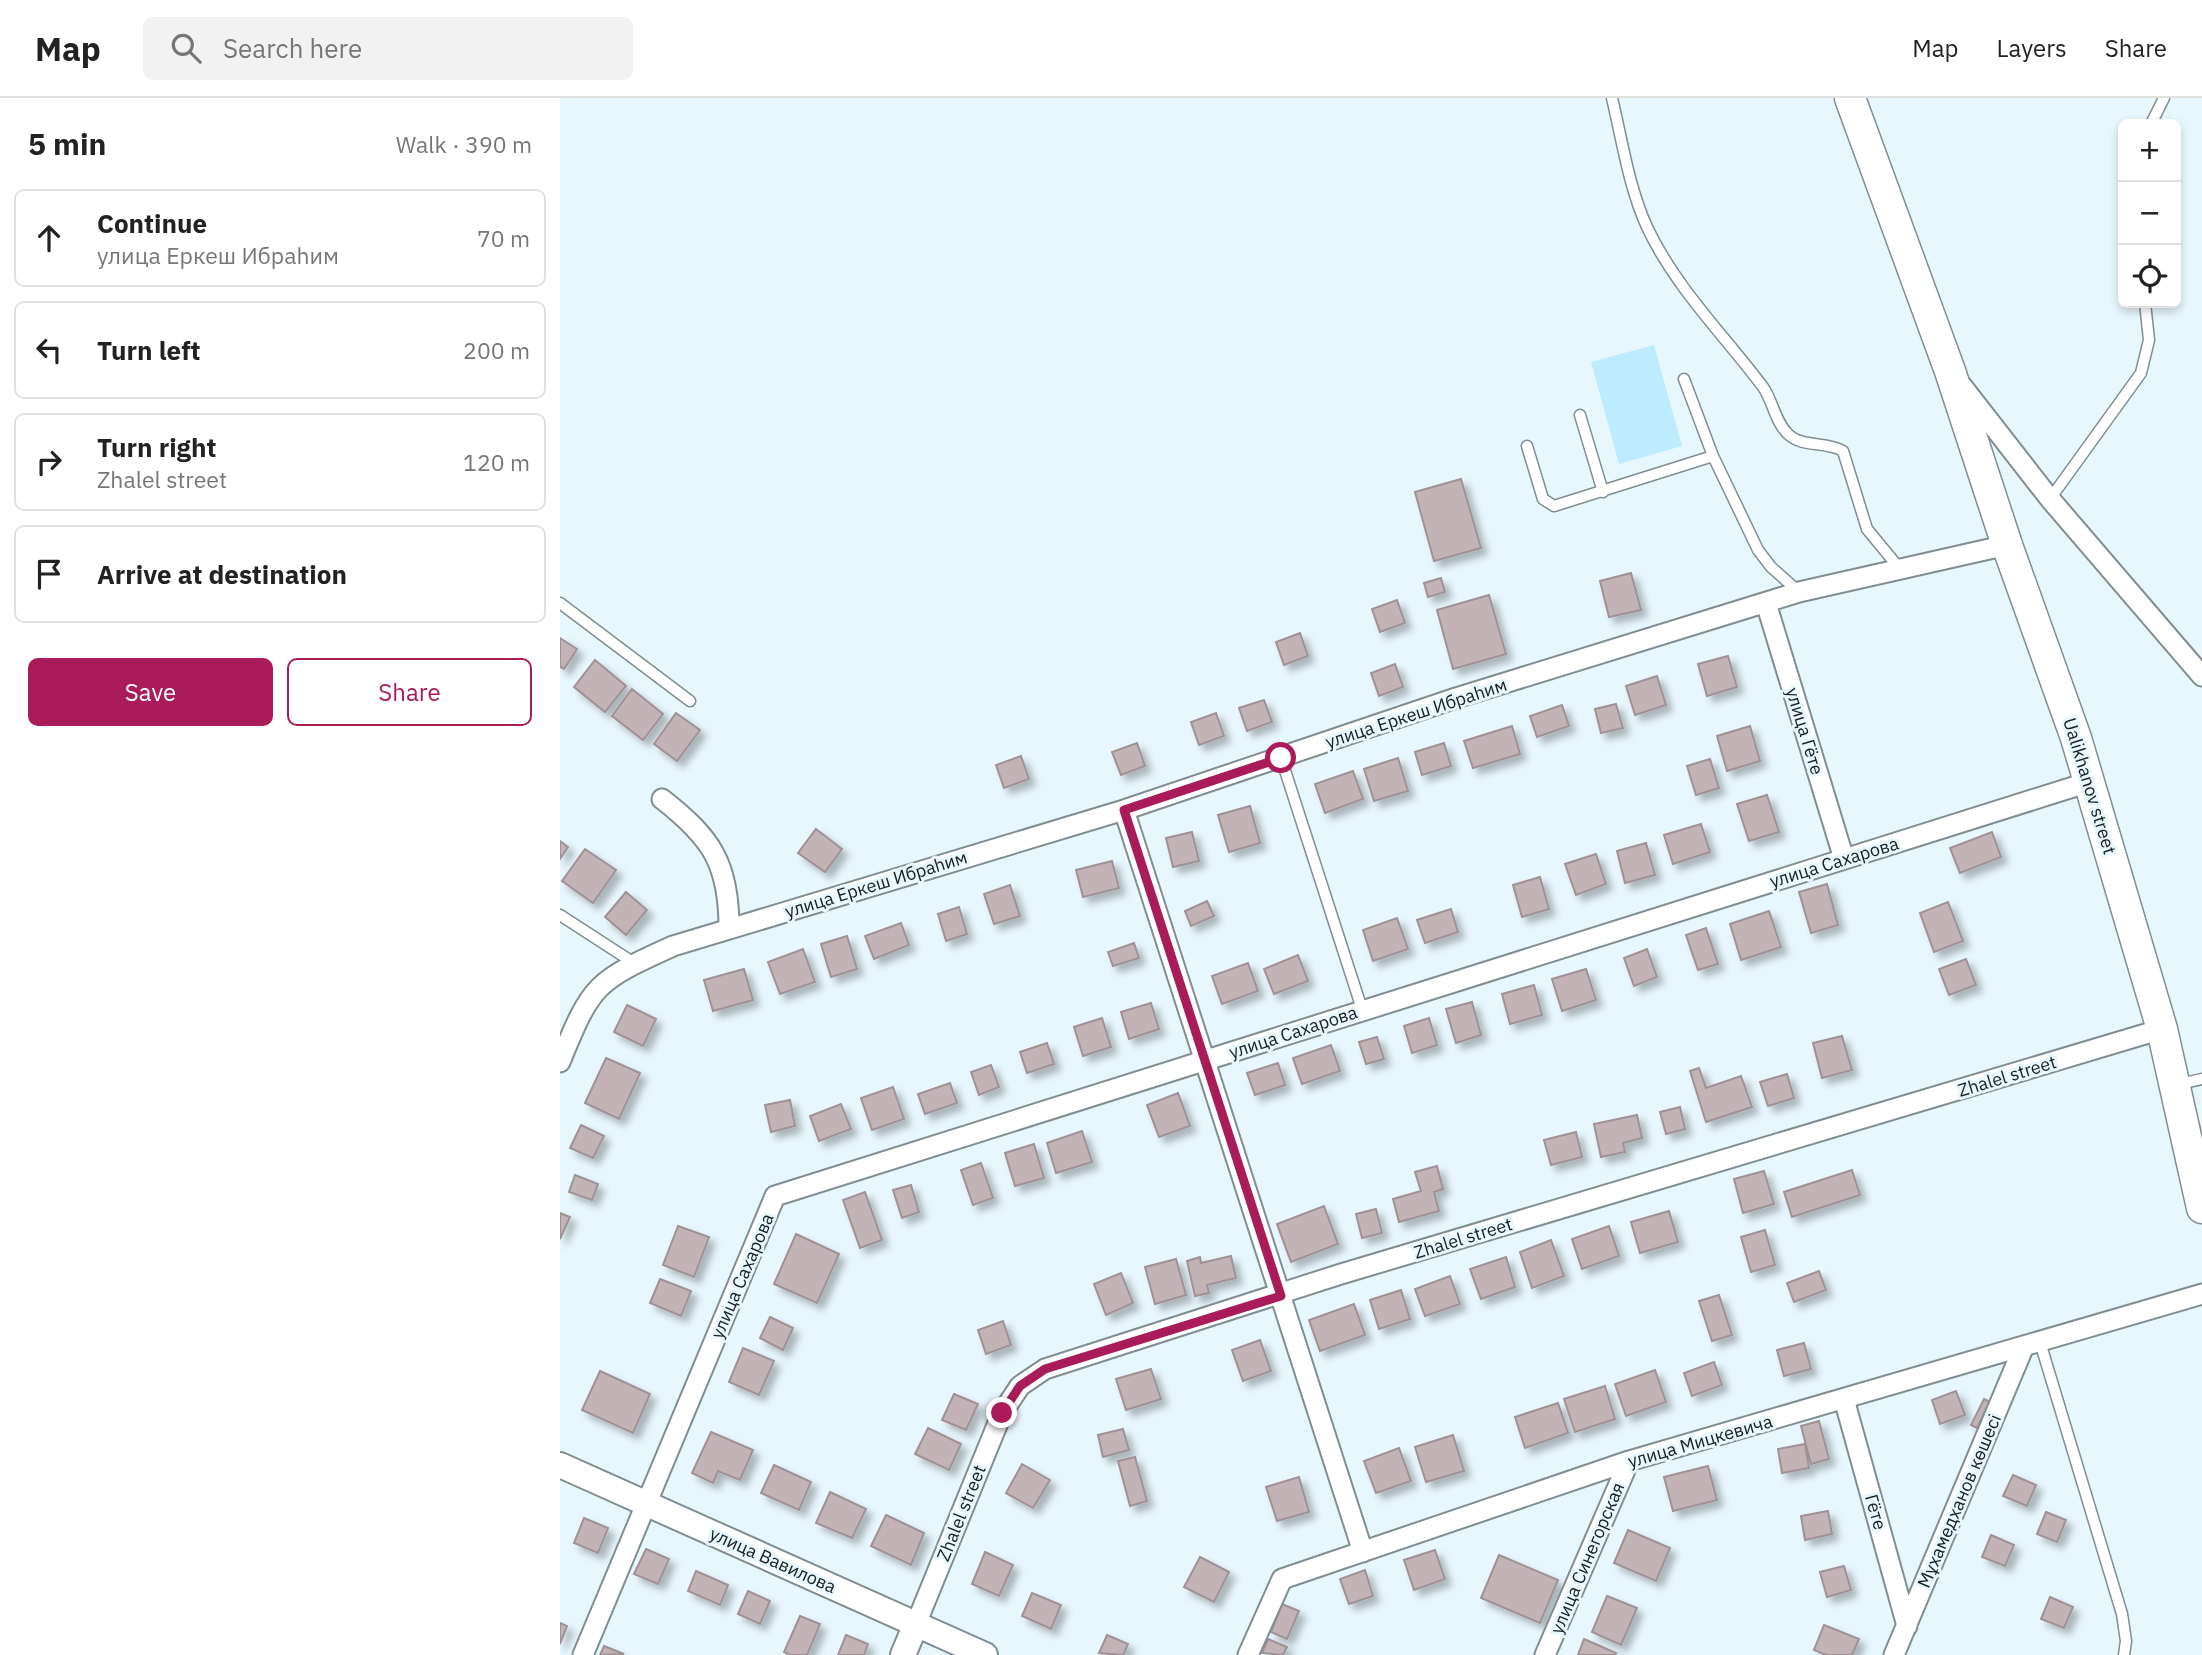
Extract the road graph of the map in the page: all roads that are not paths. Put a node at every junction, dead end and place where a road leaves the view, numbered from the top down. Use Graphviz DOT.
graph roads {
  1 [pos="1612,98"];
  2 [pos="1850,98"];
  3 [pos="2164,98"];
  4 [pos="2154,119"];
  5 [pos="2146,308"];
  6 [pos="1950,371"];
  7 [pos="1684,379"];
  8 [pos="1580,415"];
  9 [pos="1527,446"];
  10 [pos="1713,456"];
  11 [pos="1603,492"];
  12 [pos="2050,499"];
  13 [pos="2007,545"];
  14 [pos="1900,569"];
  15 [pos="1799,592"];
  16 [pos="560,603"];
  17 [pos="1766,603"];
  18 [pos="2202,676"];
  19 [pos="690,701"];
  20 [pos="1281,758"];
  21 [pos="2089,782"];
  22 [pos="662,799"];
  23 [pos="1124,810"];
  24 [pos="1844,859"];
  25 [pos="560,915"];
  26 [pos="729,928"];
  27 [pos="634,964"];
  28 [pos="1362,1009"];
  29 [pos="2162,1029"];
  30 [pos="1203,1060"];
  31 [pos="560,1062"];
  32 [pos="2188,1082"];
  33 [pos="2199,1173"];
  34 [pos="2202,1208"];
  35 [pos="2202,1294"];
  36 [pos="1281,1296"];
  37 [pos="2032,1344"];
  38 [pos="1844,1398"];
  39 [pos="1629,1461"];
  40 [pos="560,1465"];
  41 [pos="646,1504"];
  42 [pos="1363,1552"];
  43 [pos="916,1624"];
  44 [pos="1907,1626"];
  45 [pos="583,1655"];
  46 [pos="903,1655"];
  47 [pos="985,1655"];
  48 [pos="1248,1655"];
  49 [pos="1545,1655"];
  50 [pos="1894,1655"];
  51 [pos="2124,1655"];
  1 -- 14 [label="lane"];
  2 -- 6 [label="main road, Ualikhanov street"];
  3 -- 4 [label="lane"];
  5 -- 12 [label="lane"];
  6 -- 12 [label="street"];
  6 -- 13 [label="main road, Ualikhanov street"];
  7 -- 10 [label="lane"];
  8 -- 11 [label="lane"];
  9 -- 11 [label="lane"];
  10 -- 11 [label="lane"];
  10 -- 15 [label="lane"];
  12 -- 18 [label="street"];
  13 -- 14 [label="street, улица Еркеш Ибраһим"];
  13 -- 21 [label="main road, Ualikhanov street"];
  14 -- 15 [label="street, улица Еркеш Ибраһим"];
  15 -- 17 [label="street, улица Еркеш Ибраһим"];
  16 -- 19 [label="lane"];
  17 -- 20 [label="street, улица Еркеш Ибраһим"];
  17 -- 24 [label="street, улица Гёте"];
  20 -- 23 [label="street, улица Еркеш Ибраһим"];
  20 -- 28 [label="lane"];
  21 -- 24 [label="street, улица Сахарова"];
  21 -- 29 [label="main road, Ualikhanov street"];
  22 -- 26 [label="street"];
  23 -- 26 [label="street, улица Еркеш Ибраһим"];
  23 -- 30 [label="street"];
  24 -- 28 [label="street, улица Сахарова"];
  25 -- 27 [label="lane"];
  26 -- 27 [label="street, улица Еркеш Ибраһим"];
  27 -- 31 [label="street, улица Еркеш Ибраһим"];
  28 -- 30 [label="street, улица Сахарова"];
  29 -- 32 [label="main road, Ualikhanov street"];
  29 -- 36 [label="street, Zhalel street"];
  30 -- 36 [label="street"];
  30 -- 41 [label="street, улица Сахарова"];
  32 -- 33 [label="main road, Ualikhanov street"];
  33 -- 34 [label="main road, Ualikhanov street"];
  35 -- 37 [label="street, улица Мицкевича"];
  36 -- 42 [label="street"];
  36 -- 43 [label="street, Zhalel street"];
  37 -- 38 [label="street, улица Мицкевича"];
  37 -- 44 [label="street, Мұхамедханов көшесі"];
  37 -- 51 [label="lane"];
  38 -- 39 [label="street, улица Мицкевича"];
  38 -- 44 [label="street, Гёте"];
  39 -- 42 [label="street, улица Мицкевича"];
  39 -- 49 [label="street, улица Синегорская"];
  40 -- 41 [label="street, улица Вавилова"];
  41 -- 43 [label="street, улица Вавилова"];
  41 -- 45 [label="street, улица Сахарова"];
  42 -- 48 [label="street, улица Мицкевича"];
  43 -- 46 [label="street"];
  43 -- 47 [label="street, улица Вавилова"];
  44 -- 50 [label="street, Мұхамедханов көшесі"];
}
